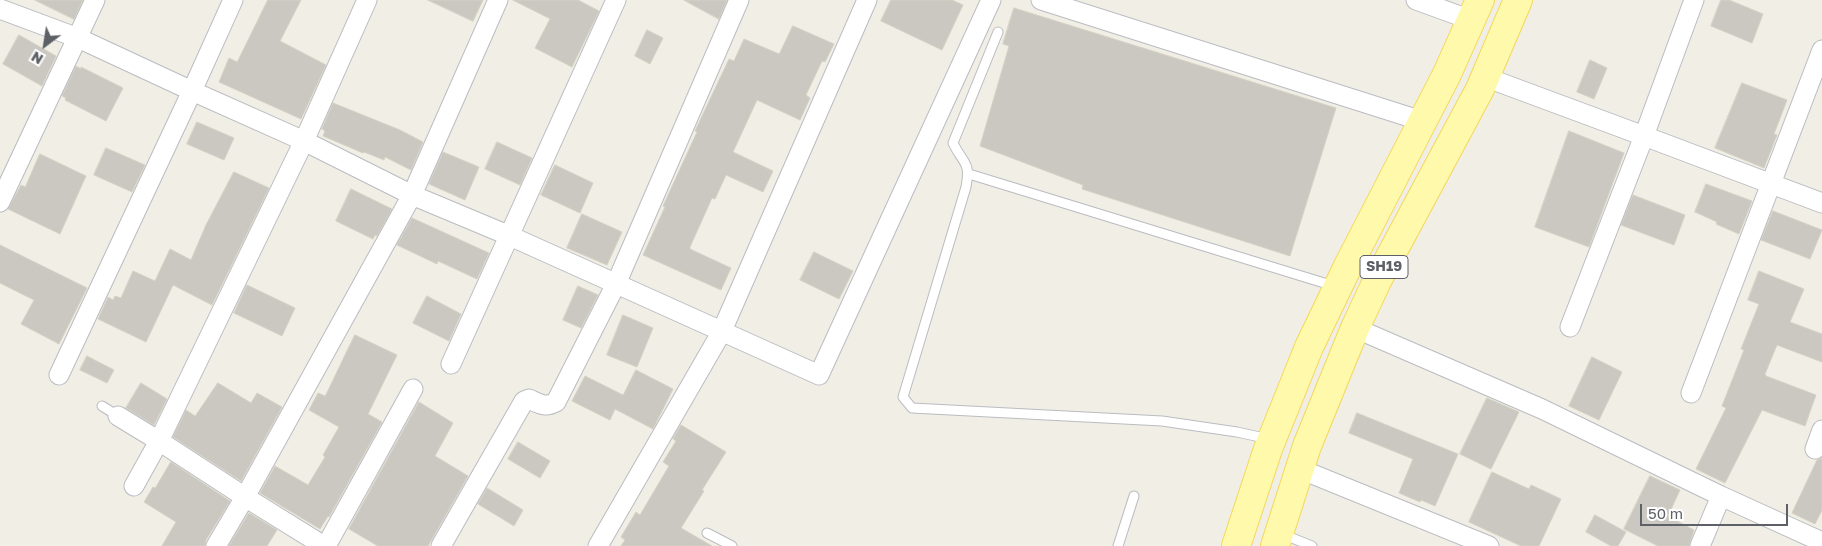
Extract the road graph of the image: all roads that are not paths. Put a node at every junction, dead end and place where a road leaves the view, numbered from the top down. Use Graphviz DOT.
graph roads {
  1 [pos="95,0"];
  2 [pos="232,0"];
  3 [pos="367,0"];
  4 [pos="498,0"];
  5 [pos="616,0"];
  6 [pos="739,0"];
  7 [pos="867,0"];
  8 [pos="991,0"];
  9 [pos="1042,0"];
  10 [pos="1416,0"];
  11 [pos="1518,0"];
  12 [pos="1694,0"];
  13 [pos="0,9"];
  14 [pos="1475,10"];
  15 [pos="998,32"];
  16 [pos="78,38"];
  17 [pos="1822,50"];
  18 [pos="1485,77"];
  19 [pos="192,91"];
  20 [pos="1422,121"];
  21 [pos="1644,136"];
  22 [pos="304,141"];
  23 [pos="969,174"];
  24 [pos="1770,183"];
  25 [pos="412,195"];
  26 [pos="0,202"];
  27 [pos="1822,203"];
  28 [pos="510,236"];
  29 [pos="616,284"];
  30 [pos="1338,287"];
  31 [pos="1570,327"];
  32 [pos="1355,328"];
  33 [pos="721,333"];
  34 [pos="451,364"];
  35 [pos="59,375"];
  36 [pos="413,389"];
  37 [pos="1691,393"];
  38 [pos="102,406"];
  39 [pos="118,416"];
  40 [pos="1822,430"];
  41 [pos="1272,440"];
  42 [pos="159,441"];
  43 [pos="1815,449"];
  44 [pos="1300,469"];
  45 [pos="134,486"];
  46 [pos="1134,496"];
  47 [pos="1721,496"];
  48 [pos="245,497"];
  49 [pos="707,533"];
  50 [pos="1277,539"];
  51 [pos="1822,542"];
  52 [pos="216,546"];
  53 [pos="325,546"];
  54 [pos="441,546"];
  55 [pos="598,546"];
  56 [pos="732,546"];
  57 [pos="1118,546"];
  58 [pos="1236,546"];
  59 [pos="1312,546"];
  60 [pos="1489,546"];
  61 [pos="1700,546"];
  1 -- 16 [label="street"];
  2 -- 19 [label="street"];
  3 -- 22 [label="street"];
  4 -- 25 [label="street"];
  5 -- 28 [label="street"];
  6 -- 29 [label="street"];
  7 -- 33 [label="street"];
  8 -- 33 [label="street"];
  9 -- 20 [label="street"];
  10 -- 14 [label="street"];
  11 -- 18 [label="main road, SH19"];
  12 -- 21 [label="street"];
  13 -- 16 [label="street"];
  14 -- 20 [label="main road, SH19"];
  15 -- 23 [label="lane"];
  16 -- 19 [label="street"];
  16 -- 26 [label="street"];
  17 -- 24 [label="street"];
  18 -- 21 [label="street"];
  18 -- 32 [label="main road, SH19"];
  19 -- 22 [label="street"];
  19 -- 35 [label="street"];
  20 -- 30 [label="main road, SH19"];
  21 -- 24 [label="street"];
  21 -- 31 [label="street"];
  22 -- 25 [label="street"];
  22 -- 42 [label="street"];
  23 -- 30 [label="lane"];
  23 -- 41 [label="lane"];
  24 -- 27 [label="street"];
  24 -- 37 [label="street"];
  25 -- 28 [label="street"];
  25 -- 48 [label="street"];
  28 -- 29 [label="street"];
  28 -- 34 [label="street"];
  29 -- 33 [label="street"];
  29 -- 54 [label="street"];
  30 -- 41 [label="main road, SH19"];
  32 -- 44 [label="main road, SH19"];
  32 -- 47 [label="street"];
  33 -- 55 [label="street"];
  36 -- 53 [label="street"];
  38 -- 39 [label="lane"];
  39 -- 42 [label="street"];
  40 -- 43 [label="street"];
  41 -- 58 [label="main road, SH19"];
  42 -- 45 [label="street"];
  42 -- 48 [label="street"];
  44 -- 50 [label="main road, SH19"];
  44 -- 60 [label="street"];
  46 -- 57 [label="lane"];
  47 -- 51 [label="street"];
  47 -- 61 [label="street"];
  48 -- 52 [label="street"];
  48 -- 53 [label="street"];
  49 -- 56 [label="lane"];
  50 -- 59 [label="lane"];
}
